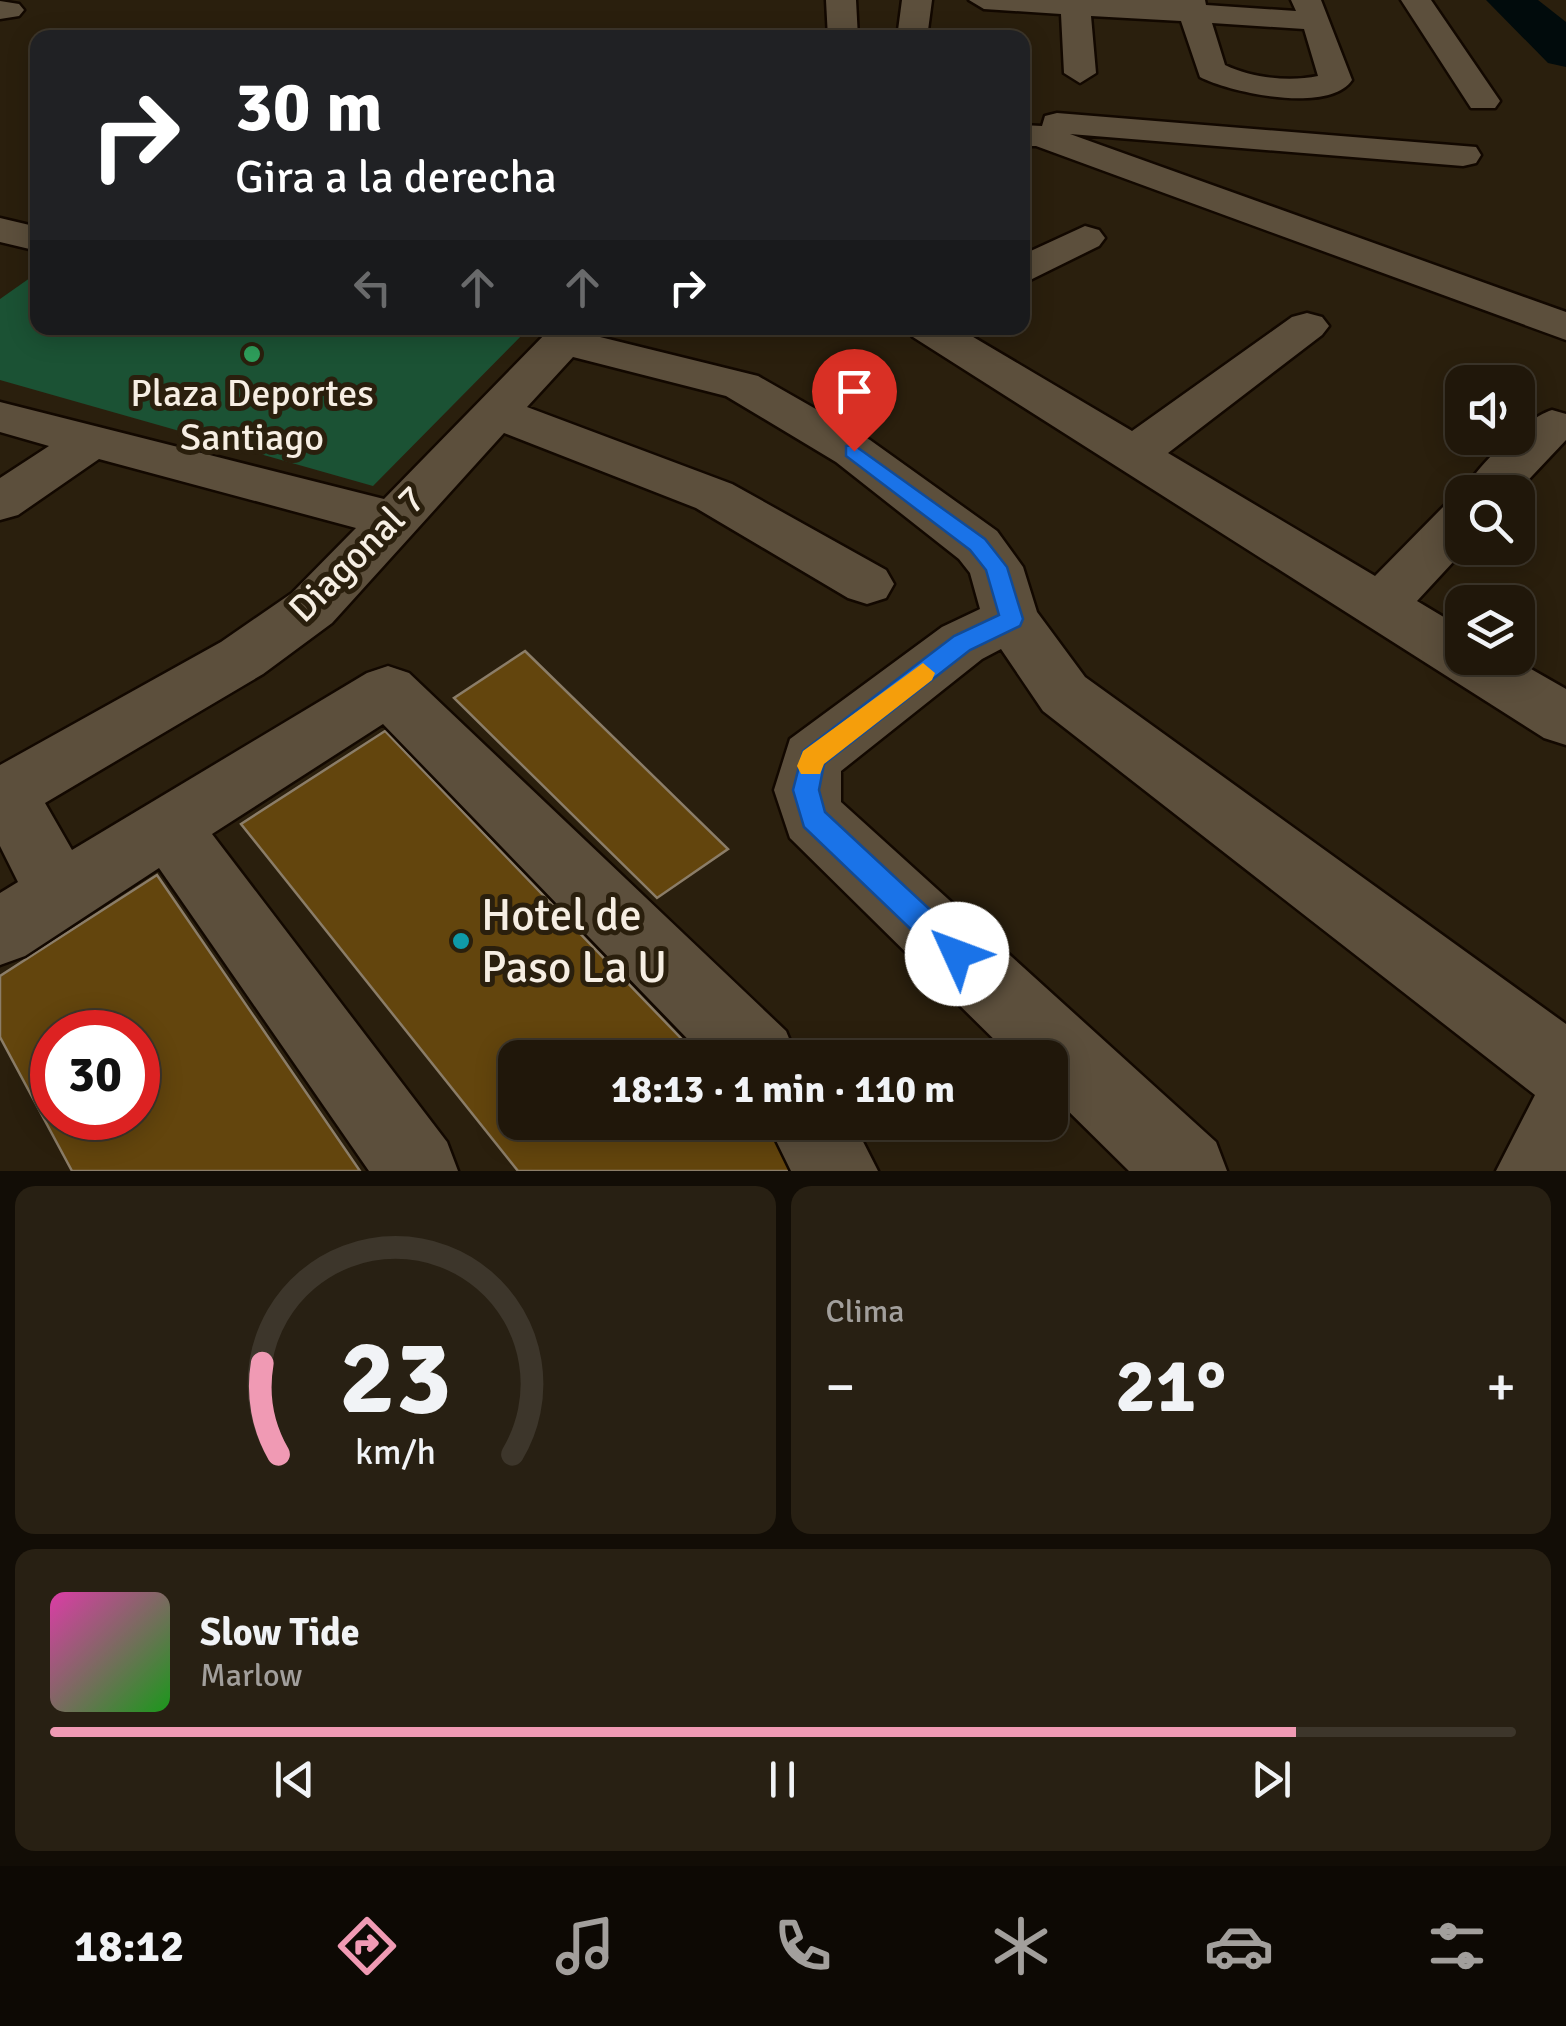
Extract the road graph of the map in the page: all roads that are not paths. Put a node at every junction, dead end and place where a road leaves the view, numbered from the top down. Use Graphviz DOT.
graph roads {
  1 [pos="841,0"];
  2 [pos="917,0"];
  3 [pos="984,0"];
  4 [pos="1416,0"];
  5 [pos="1074,2"];
  6 [pos="1192,7"];
  7 [pos="1311,11"];
  8 [pos="842,30"];
  9 [pos="913,30"];
  10 [pos="1080,73"];
  11 [pos="1483,101"];
  12 [pos="1033,128"];
  13 [pos="1463,155"];
  14 [pos="0,230"];
  15 [pos="30,237"];
  16 [pos="1086,238"];
  17 [pos="1030,268"];
  18 [pos="1307,326"];
  19 [pos="1566,327"];
  20 [pos="568,335"];
  21 [pos="572,335"];
  22 [pos="939,335"];
  23 [pos="496,412"];
  24 [pos="0,417"];
  25 [pos="1552,426"];
  26 [pos="91,441"];
  27 [pos="1134,454"];
  28 [pos="1504,475"];
  29 [pos="0,502"];
  30 [pos="394,520"];
  31 [pos="1445,537"];
  32 [pos="866,584"];
  33 [pos="1380,605"];
  34 [pos="1012,619"];
  35 [pos="1445,645"];
  36 [pos="1493,675"];
  37 [pos="1566,720"];
  38 [pos="3,796"];
  39 [pos="168,827"];
  40 [pos="60,894"];
  41 [pos="0,932"];
  42 [pos="741,1040"];
  43 [pos="1566,1072"];
  44 [pos="1566,1118"];
  45 [pos="818,1140"];
  46 [pos="418,1171"];
  47 [pos="838,1171"];
  48 [pos="1187,1171"];
  49 [pos="1536,1171"];
  1 -- 8 [label="street"];
  2 -- 9 [label="street"];
  3 -- 5 [label="street"];
  4 -- 11 [label="street"];
  5 -- 6 [label="street"];
  5 -- 10 [label="street"];
  6 -- 7 [label="street"];
  6 -- 7 [label="street"];
  12 -- 13 [label="street"];
  12 -- 19 [label="street"];
  14 -- 15 [label="street"];
  16 -- 17 [label="street"];
  18 -- 27 [label="street"];
  20 -- 23 [label="street, Diagonal 7"];
  21 -- 34 [label="street"];
  22 -- 27 [label="street"];
  23 -- 30 [label="street, Diagonal 7"];
  23 -- 32 [label="street"];
  24 -- 26 [label="street"];
  25 -- 28 [label="street"];
  26 -- 29 [label="street"];
  26 -- 30 [label="street"];
  27 -- 33 [label="street"];
  30 -- 38 [label="street, Diagonal 7"];
  31 -- 33 [label="street"];
  33 -- 35 [label="street"];
  34 -- 43 [label="street"];
  34 -- 48 [label="street"];
  36 -- 37 [label="street"];
  38 -- 40 [label="street"];
  39 -- 40 [label="street"];
  39 -- 42 [label="street"];
  39 -- 46 [label="street"];
  40 -- 41 [label="street"];
  44 -- 49 [label="street"];
  45 -- 47 [label="street"];
}
